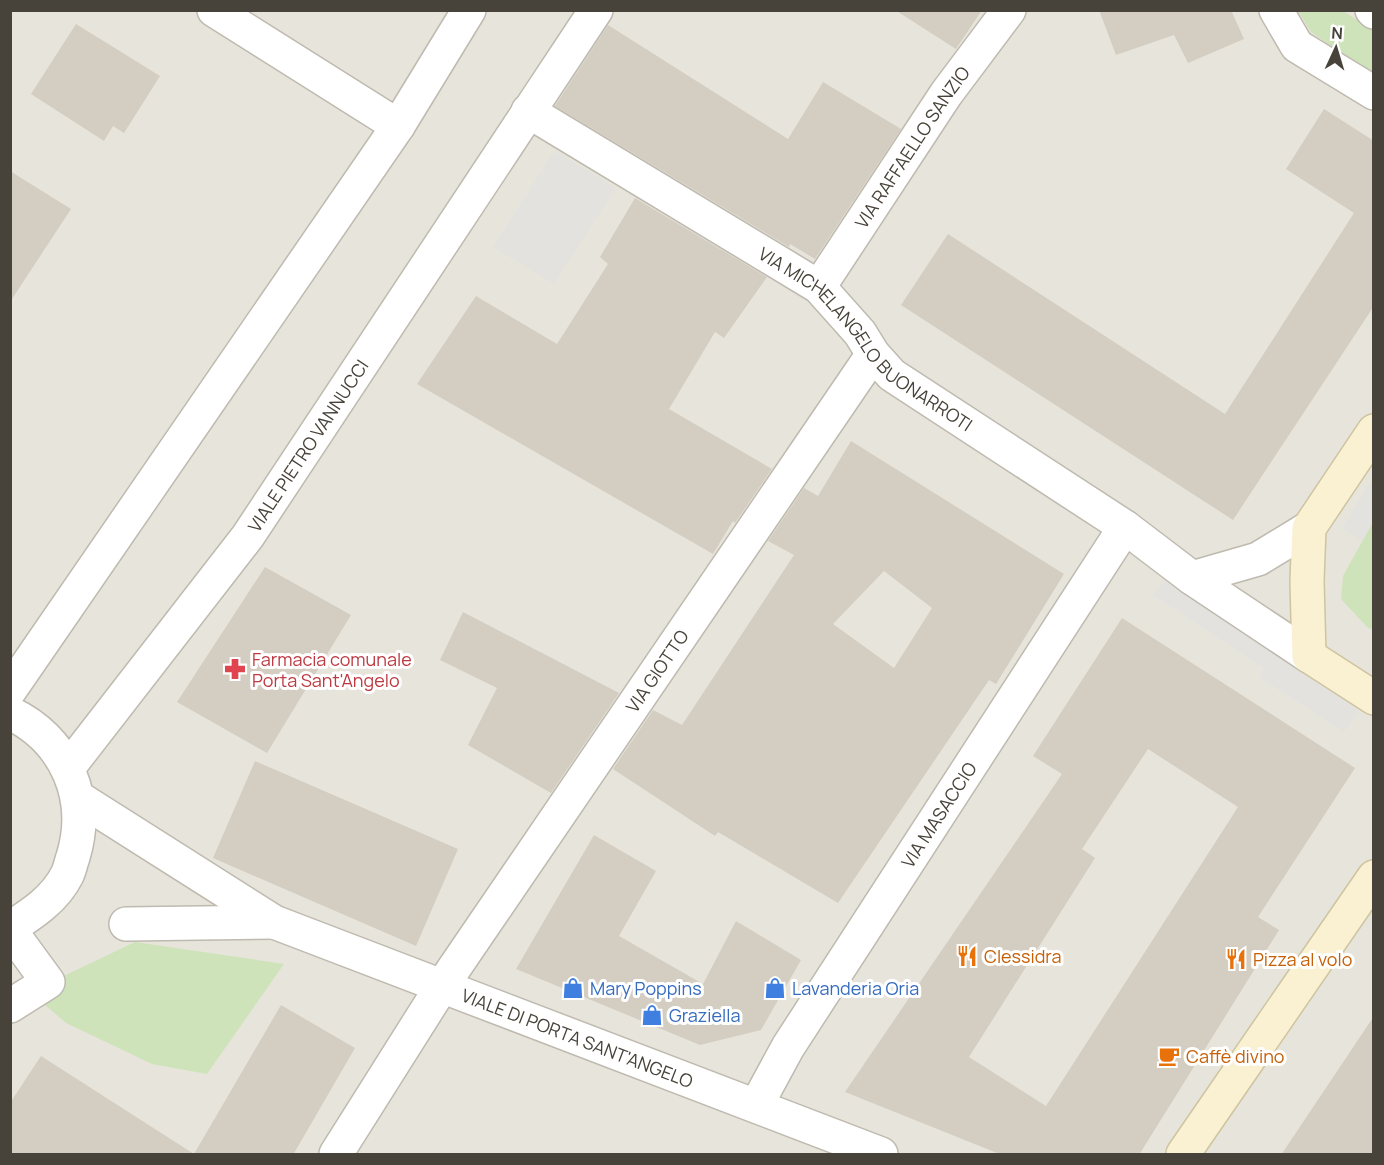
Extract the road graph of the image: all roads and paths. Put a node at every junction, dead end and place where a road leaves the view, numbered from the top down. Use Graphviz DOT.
graph roads {
  1 [pos="214,10"];
  2 [pos="469,10"];
  3 [pos="596,10"];
  4 [pos="1009,10"];
  5 [pos="1276,10"];
  6 [pos="1374,93"];
  7 [pos="528,111"];
  8 [pos="398,126"];
  9 [pos="819,287"];
  10 [pos="873,354"];
  11 [pos="1374,431"];
  12 [pos="1125,527"];
  13 [pos="1309,528"];
  14 [pos="1192,578"];
  15 [pos="1309,656"];
  16 [pos="10,690"];
  17 [pos="1374,698"];
  18 [pos="10,713"];
  19 [pos="73,782"];
  20 [pos="1374,877"];
  21 [pos="274,922"];
  22 [pos="126,924"];
  23 [pos="10,929"];
  24 [pos="442,986"];
  25 [pos="10,1006"];
  26 [pos="756,1106"];
  27 [pos="840,1147"];
  28 [pos="336,1155"];
  29 [pos="881,1155"];
  30 [pos="1184,1155"];
  1 -- 8 [label="street"];
  2 -- 8 [label="street"];
  3 -- 7 [label="street, VIALE PIETRO VANNUCCI"];
  4 -- 9 [label="street, VIA RAFFAELLO SANZIO"];
  5 -- 6 [label="street"];
  7 -- 9 [label="street, VIA MICHELANGELO BUONARROTI"];
  7 -- 19 [label="street, VIALE PIETRO VANNUCCI"];
  8 -- 16 [label="street"];
  9 -- 10 [label="street, VIA MICHELANGELO BUONARROTI"];
  10 -- 12 [label="street, VIA MICHELANGELO BUONARROTI"];
  10 -- 24 [label="street, VIA GIOTTO"];
  11 -- 13 [label="street"];
  12 -- 14 [label="street, VIA MICHELANGELO BUONARROTI"];
  12 -- 26 [label="street, VIA MASACCIO"];
  13 -- 14 [label="street"];
  13 -- 15 [label="street"];
  14 -- 15 [label="street, VIA MICHELANGELO BUONARROTI"];
  15 -- 17 [label="street"];
  18 -- 19 [label="street"];
  19 -- 21 [label="street, VIALE DI PORTA SANT'ANGELO"];
  19 -- 23 [label="street"];
  20 -- 30 [label="street"];
  21 -- 22 [label="street, VIALE DI PORTA SANT'ANGELO"];
  21 -- 24 [label="street, VIALE DI PORTA SANT'ANGELO"];
  23 -- 25 [label="street"];
  24 -- 26 [label="street, VIALE DI PORTA SANT'ANGELO"];
  24 -- 28 [label="street, VIA GIOTTO"];
  26 -- 27 [label="street, VIALE DI PORTA SANT'ANGELO"];
  27 -- 29 [label="street, VIALE DI PORTA SANT'ANGELO"];
}
